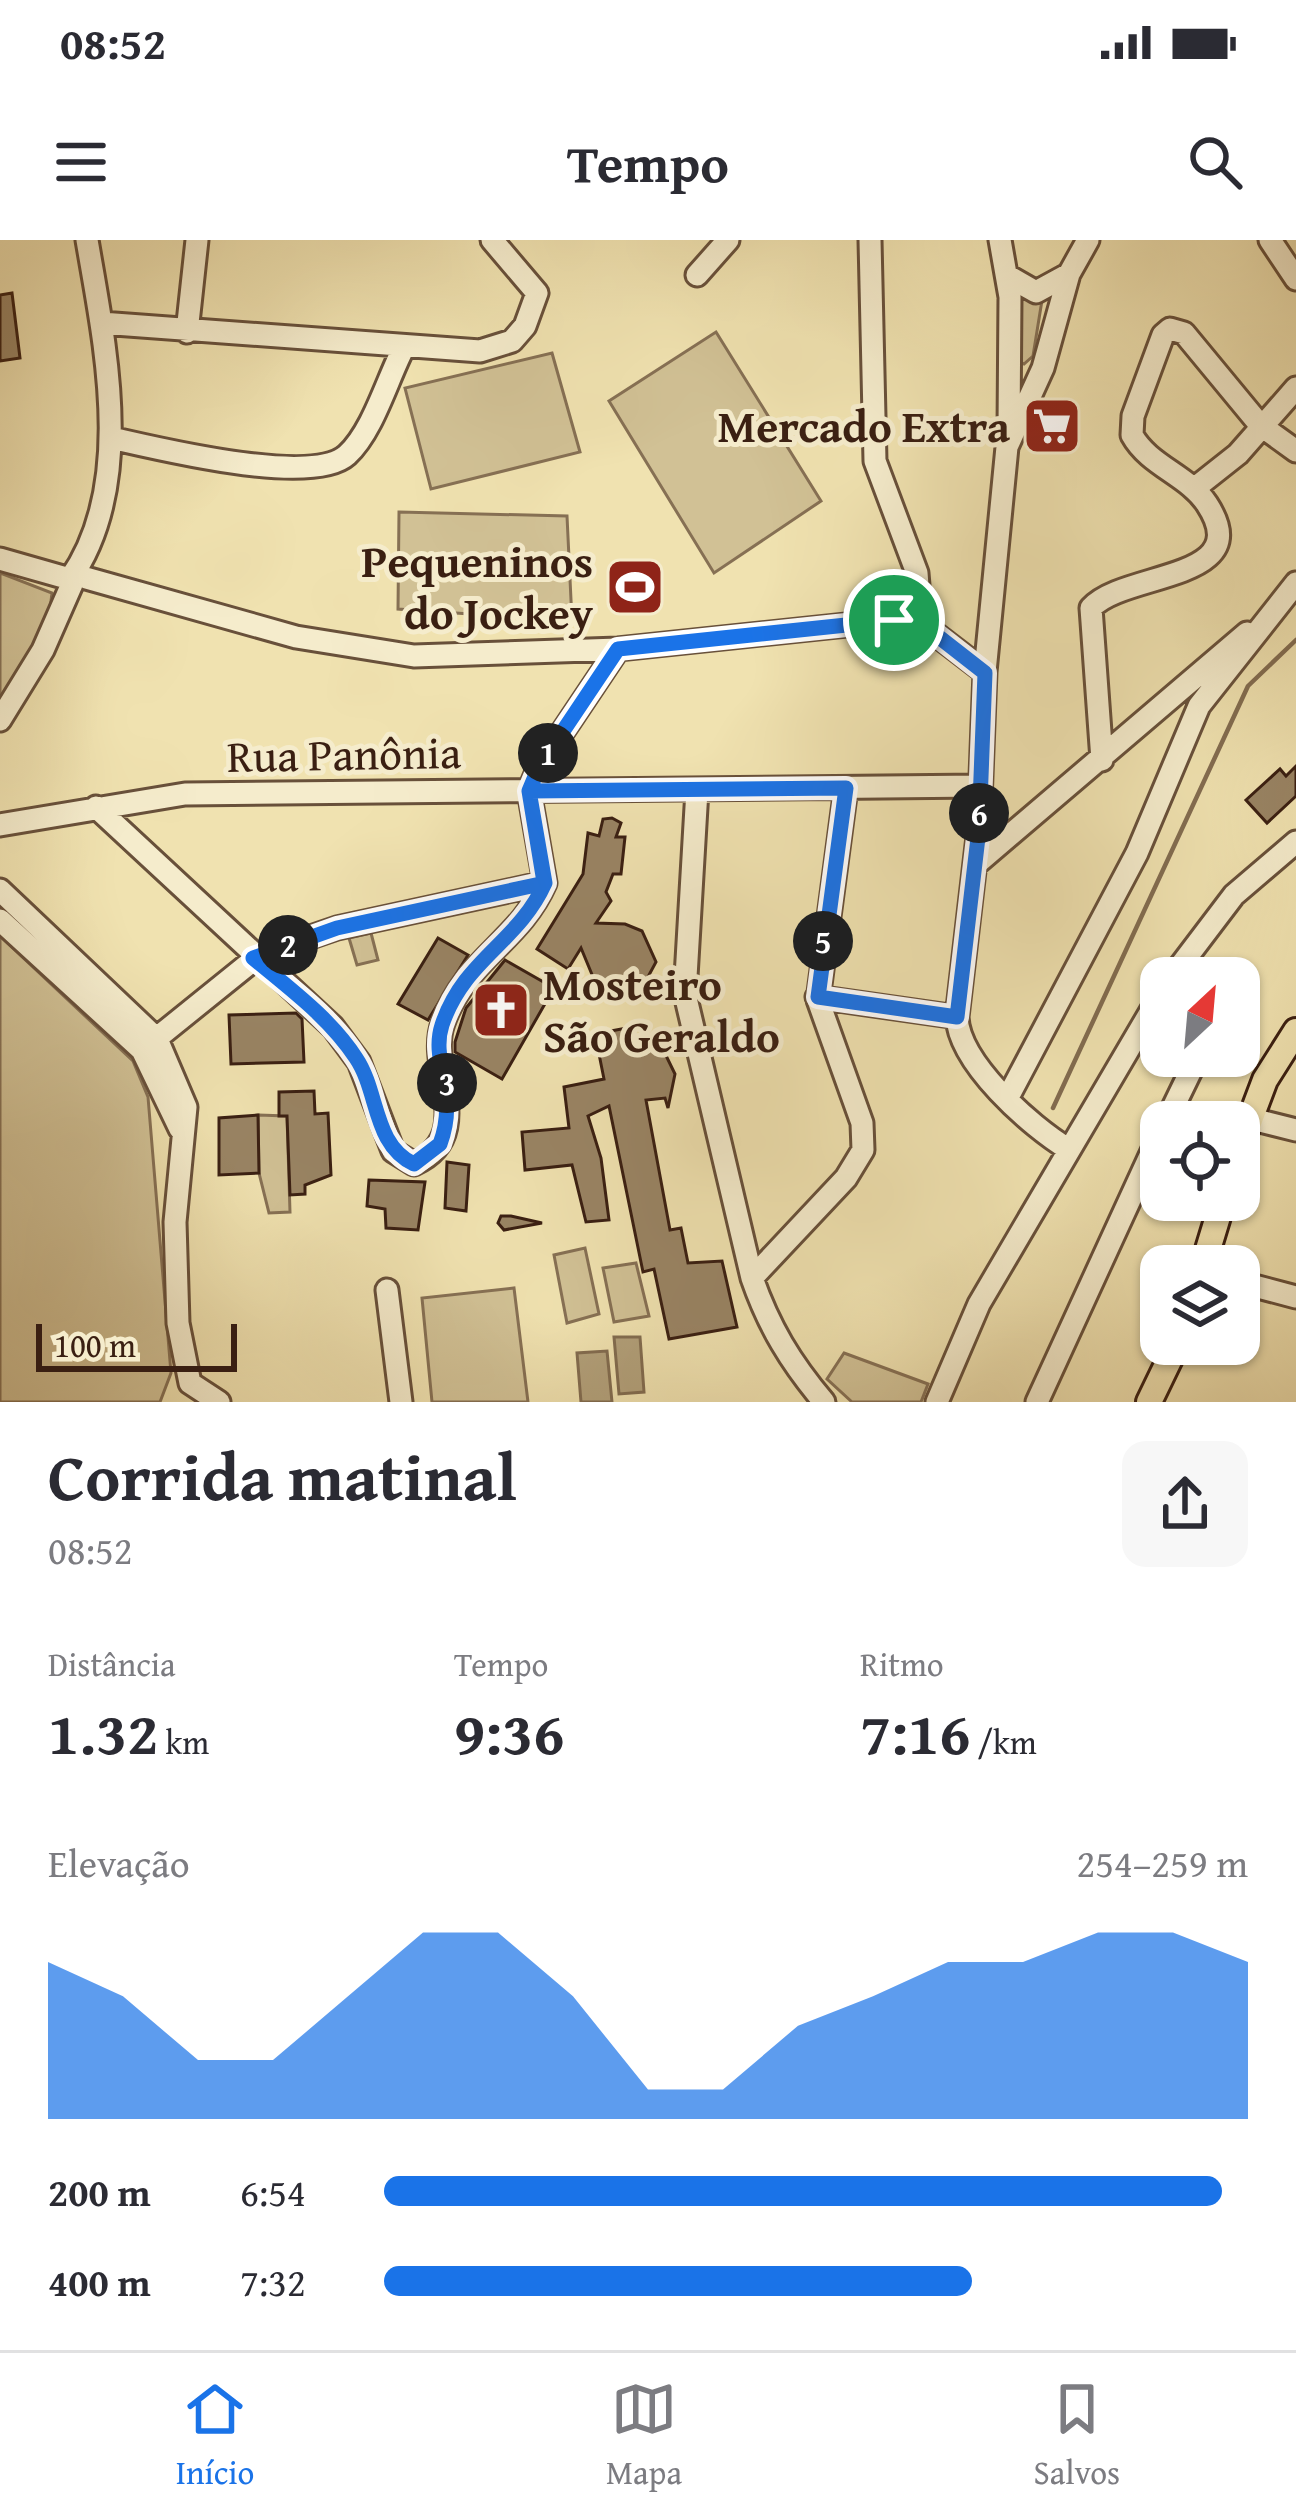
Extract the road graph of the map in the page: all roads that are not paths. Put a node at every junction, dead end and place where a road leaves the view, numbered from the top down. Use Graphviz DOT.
graph roads {
  1 [pos="87,240"];
  2 [pos="197,240"];
  3 [pos="492,240"];
  4 [pos="728,240"];
  5 [pos="870,240"];
  6 [pos="1000,240"];
  7 [pos="1088,240"];
  8 [pos="1270,240"];
  9 [pos="1069,274"];
  10 [pos="697,275"];
  11 [pos="1008,276"];
  12 [pos="1296,279"];
  13 [pos="101,323"];
  14 [pos="187,332"];
  15 [pos="403,349"];
  16 [pos="1296,388"];
  17 [pos="1260,425"];
  18 [pos="111,438"];
  19 [pos="1007,447"];
  20 [pos="1296,451"];
  21 [pos="1195,488"];
  22 [pos="0,560"];
  23 [pos="78,579"];
  24 [pos="1296,583"];
  25 [pos="1267,619"];
  26 [pos="921,623"];
  27 [pos="618,649"];
  28 [pos="985,673"];
  29 [pos="0,720"];
  30 [pos="1102,760"];
  31 [pos="980,786"];
  32 [pos="846,788"];
  33 [pos="697,790"];
  34 [pos="529,791"];
  35 [pos="96,808"];
  36 [pos="0,825"];
  37 [pos="989,842"];
  38 [pos="1296,842"];
  39 [pos="545,883"];
  40 [pos="0,890"];
  41 [pos="0,920"];
  42 [pos="1187,957"];
  43 [pos="253,958"];
  44 [pos="818,997"];
  45 [pos="957,1017"];
  46 [pos="1140,1029"];
  47 [pos="1296,1031"];
  48 [pos="149,1044"];
  49 [pos="1007,1099"];
  50 [pos="1257,1101"];
  51 [pos="1260,1121"];
  52 [pos="1296,1130"];
  53 [pos="1068,1149"];
  54 [pos="1140,1178"];
  55 [pos="752,1279"];
  56 [pos="1260,1288"];
  57 [pos="387,1290"];
  58 [pos="1296,1297"];
  59 [pos="1167,1365"];
  60 [pos="220,1402"];
  61 [pos="401,1402"];
  62 [pos="824,1402"];
  63 [pos="937,1402"];
  64 [pos="1037,1402"];
  65 [pos="1149,1402"];
  1 -- 13 [label="street"];
  2 -- 14 [label="street"];
  3 -- 15 [label="street"];
  4 -- 10 [label="street"];
  5 -- 26 [label="street"];
  6 -- 11 [label="street"];
  7 -- 9 [label="street"];
  8 -- 12 [label="street"];
  9 -- 11 [label="street"];
  9 -- 19 [label="street"];
  11 -- 19 [label="street"];
  13 -- 14 [label="street"];
  13 -- 18 [label="street"];
  14 -- 15 [label="street"];
  15 -- 18 [label="street"];
  16 -- 17 [label="street"];
  17 -- 20 [label="street"];
  17 -- 21 [label="street"];
  17 -- 21 [label="street"];
  18 -- 23 [label="street"];
  19 -- 28 [label="street"];
  21 -- 30 [label="street"];
  22 -- 23 [label="street"];
  23 -- 27 [label="street"];
  23 -- 29 [label="street"];
  24 -- 25 [label="street"];
  25 -- 30 [label="street"];
  25 -- 49 [label="street"];
  26 -- 27 [label="street"];
  26 -- 28 [label="street"];
  27 -- 34 [label="street"];
  28 -- 31 [label="street"];
  30 -- 37 [label="street"];
  31 -- 32 [label="street, Rua Panônia"];
  31 -- 37 [label="street"];
  32 -- 33 [label="street, Rua Panônia"];
  32 -- 44 [label="street"];
  33 -- 34 [label="street, Rua Panônia"];
  33 -- 55 [label="street"];
  34 -- 35 [label="street, Rua Panônia"];
  34 -- 39 [label="street"];
  35 -- 36 [label="street, Rua Panônia"];
  35 -- 43 [label="street"];
  37 -- 45 [label="street"];
  38 -- 42 [label="street"];
  39 -- 43 [label="street"];
  39 -- 43 [label="street"];
  40 -- 48 [label="street"];
  41 -- 48 [label="street"];
  43 -- 48 [label="street"];
  44 -- 45 [label="street"];
  44 -- 55 [label="street"];
  45 -- 49 [label="street"];
  46 -- 53 [label="street"];
  47 -- 50 [label="main road"];
  48 -- 60 [label="street"];
  49 -- 53 [label="street"];
  51 -- 52 [label="street"];
  53 -- 63 [label="street"];
  54 -- 64 [label="street"];
  55 -- 62 [label="street"];
  56 -- 58 [label="street"];
  57 -- 61 [label="street"];
  59 -- 65 [label="main road"];
}
